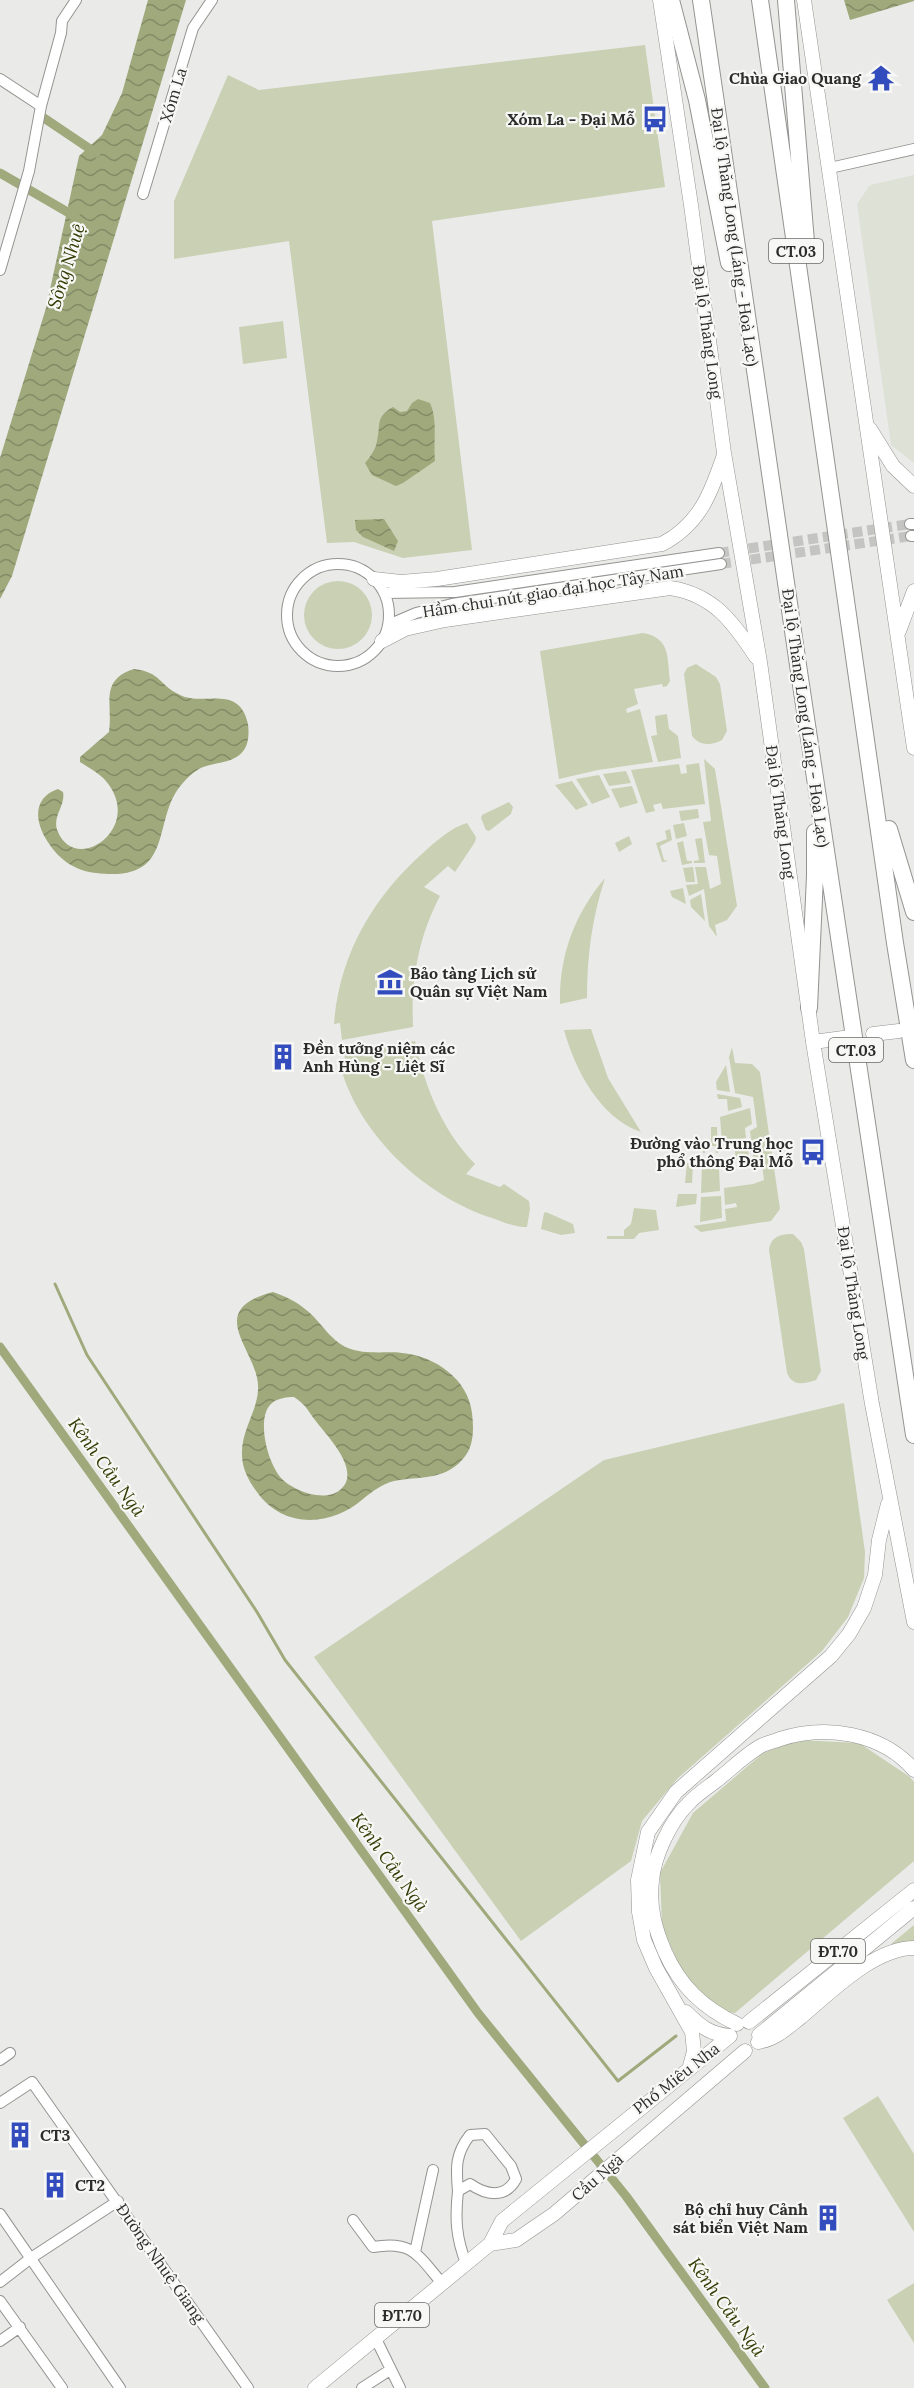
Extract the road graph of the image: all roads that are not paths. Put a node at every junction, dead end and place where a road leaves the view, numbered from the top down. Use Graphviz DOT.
graph roads {
  1 [pos="76,0"];
  2 [pos="212,0"];
  3 [pos="660,0"];
  4 [pos="671,0"];
  5 [pos="701,0"];
  6 [pos="760,0"];
  7 [pos="786,0"];
  8 [pos="802,0"];
  9 [pos="0,79"];
  10 [pos="41,106"];
  11 [pos="914,149"];
  12 [pos="830,168"];
  13 [pos="142,194"];
  14 [pos="0,270"];
  15 [pos="867,424"];
  16 [pos="724,453"];
  17 [pos="771,479"];
  18 [pos="914,486"];
  19 [pos="833,502"];
  20 [pos="374,579"];
  21 [pos="914,591"];
  22 [pos="384,592"];
  23 [pos="846,595"];
  24 [pos="388,625"];
  25 [pos="898,633"];
  26 [pos="382,641"];
  27 [pos="760,662"];
  28 [pos="798,665"];
  29 [pos="914,748"];
  30 [pos="914,912"];
  31 [pos="809,1008"];
  32 [pos="899,1031"];
  33 [pos="873,1034"];
  34 [pos="851,1037"];
  35 [pos="813,1042"];
  36 [pos="914,1060"];
  37 [pos="914,1435"];
  38 [pos="890,1499"];
  39 [pos="914,1622"];
  40 [pos="914,1770"];
  41 [pos="914,1890"];
  42 [pos="914,1908"];
  43 [pos="914,1948"];
  44 [pos="680,2007"];
  45 [pos="738,2027"];
  46 [pos="758,2038"];
  47 [pos="744,2051"];
  48 [pos="10,2053"];
  49 [pos="0,2060"];
  50 [pos="690,2067"];
  51 [pos="0,2103"];
  52 [pos="622,2121"];
  53 [pos="641,2139"];
  54 [pos="433,2170"];
  55 [pos="511,2187"];
  56 [pos="458,2191"];
  57 [pos="118,2201"];
  58 [pos="516,2210"];
  59 [pos="0,2214"];
  60 [pos="352,2220"];
  61 [pos="490,2244"];
  62 [pos="415,2252"];
  63 [pos="30,2258"];
  64 [pos="466,2263"];
  65 [pos="0,2282"];
  66 [pos="441,2283"];
  67 [pos="0,2301"];
  68 [pos="20,2327"];
  69 [pos="375,2337"];
  70 [pos="0,2341"];
  71 [pos="390,2370"];
  72 [pos="62,2388"];
  73 [pos="120,2388"];
  74 [pos="248,2388"];
  75 [pos="315,2388"];
  76 [pos="362,2388"];
  77 [pos="400,2388"];
  1 -- 10 [label="street"];
  2 -- 13 [label="street, Xóm La"];
  3 -- 16 [label="main road, Đại lộ Thăng Long"];
  4 -- 17 [label="highway"];
  5 -- 17 [label="highway, Đại lộ Thăng Long (Láng - Hoà Lạc) / CT.03"];
  6 -- 19 [label="highway, CT.03"];
  7 -- 19 [label="highway"];
  8 -- 12 [label="main road"];
  9 -- 10 [label="street"];
  10 -- 14 [label="street"];
  11 -- 12 [label="street"];
  12 -- 15 [label="main road"];
  15 -- 18 [label="main road"];
  15 -- 25 [label="main road"];
  16 -- 20 [label="main road"];
  16 -- 27 [label="main road, Đại lộ Thăng Long"];
  17 -- 28 [label="highway, Đại lộ Thăng Long (Láng - Hoà Lạc) / CT.03"];
  19 -- 23 [label="highway, CT.03"];
  20 -- 22 [label="street"];
  20 -- 26 [label="street"];
  21 -- 25 [label="main road"];
  22 -- 24 [label="street"];
  22 -- 24 [label="street, Hầm chui nút giao đại học Tây Nam"];
  23 -- 30 [label="highway"];
  23 -- 36 [label="highway, CT.03"];
  24 -- 26 [label="street"];
  25 -- 29 [label="main road"];
  26 -- 27 [label="main road"];
  27 -- 31 [label="main road, Đại lộ Thăng Long"];
  28 -- 31 [label="highway"];
  28 -- 37 [label="highway, Đại lộ Thăng Long (Láng - Hoà Lạc) / CT.03"];
  31 -- 35 [label="main road, Đại lộ Thăng Long"];
  32 -- 33 [label="main road"];
  34 -- 35 [label="main road"];
  35 -- 38 [label="main road, Đại lộ Thăng Long"];
  38 -- 39 [label="main road, Đại lộ Thăng Long"];
  38 -- 44 [label="main road"];
  40 -- 45 [label="main road"];
  41 -- 45 [label="main road, Phố Miêu Nha / ĐT.70"];
  42 -- 46 [label="main road, ĐT.70"];
  43 -- 46 [label="main road"];
  44 -- 45 [label="main road"];
  44 -- 50 [label="main road"];
  45 -- 46 [label="main road"];
  45 -- 47 [label="main road"];
  45 -- 50 [label="main road, Phố Miêu Nha / ĐT.70"];
  46 -- 47 [label="main road, ĐT.70"];
  47 -- 53 [label="main road, Phố Miêu Nha / ĐT.70"];
  48 -- 49 [label="street"];
  50 -- 52 [label="main road, Phố Miêu Nha / ĐT.70"];
  51 -- 57 [label="street, Đường Nhuệ Giang"];
  52 -- 58 [label="main road, Cầu Ngà / ĐT.70"];
  53 -- 61 [label="main road, Cầu Ngà / ĐT.70"];
  54 -- 62 [label="street"];
  55 -- 56 [label="street"];
  55 -- 56 [label="street"];
  55 -- 58 [label="street"];
  56 -- 64 [label="street"];
  57 -- 63 [label="street"];
  57 -- 74 [label="street, Đường Nhuệ Giang"];
  58 -- 61 [label="main road, ĐT.70"];
  59 -- 63 [label="street"];
  60 -- 62 [label="street"];
  61 -- 64 [label="main road, ĐT.70"];
  62 -- 66 [label="street"];
  63 -- 65 [label="street"];
  63 -- 73 [label="street"];
  64 -- 66 [label="main road, ĐT.70"];
  66 -- 69 [label="main road, ĐT.70"];
  67 -- 68 [label="street"];
  68 -- 70 [label="street"];
  68 -- 72 [label="street"];
  69 -- 71 [label="street"];
  69 -- 75 [label="main road, ĐT.70"];
  71 -- 76 [label="street"];
  71 -- 77 [label="street"];
}
